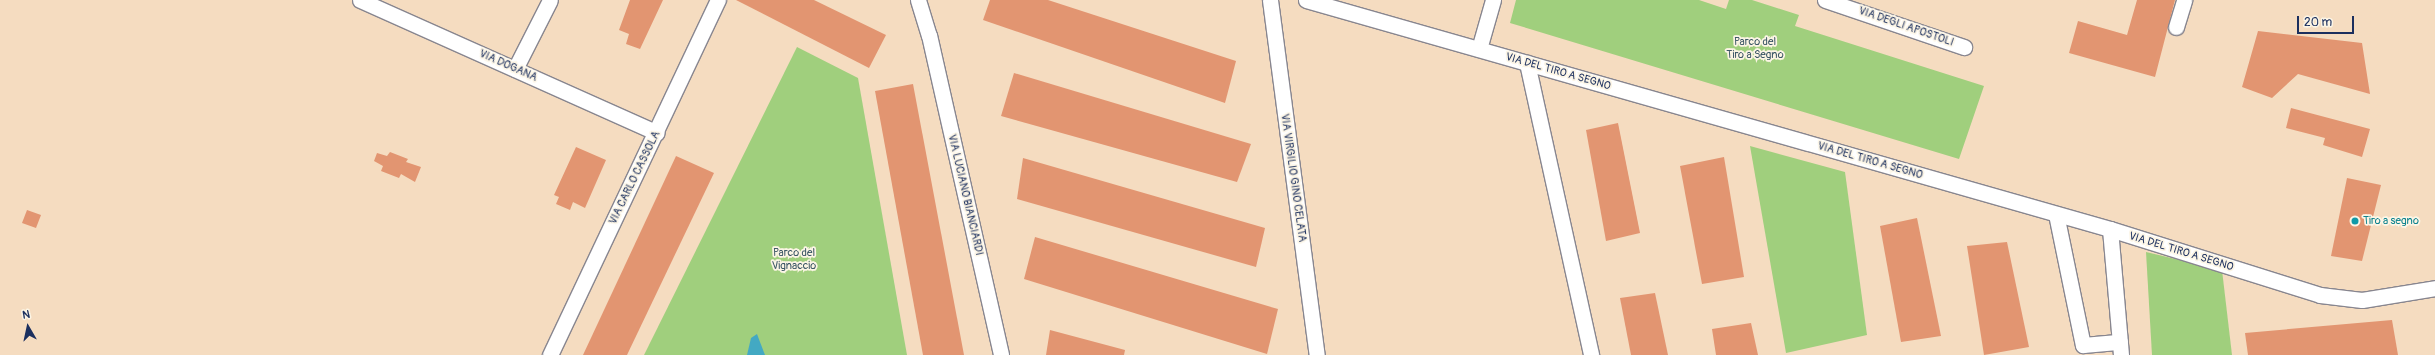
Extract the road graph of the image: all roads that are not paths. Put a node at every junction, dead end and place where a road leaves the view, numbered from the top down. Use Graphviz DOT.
graph roads {
  1 [pos="360,0"];
  2 [pos="550,0"];
  3 [pos="718,0"];
  4 [pos="918,0"];
  5 [pos="1270,0"];
  6 [pos="1306,0"];
  7 [pos="1494,0"];
  8 [pos="1825,0"];
  9 [pos="2184,0"];
  10 [pos="2176,27"];
  11 [pos="1964,47"];
  12 [pos="1479,49"];
  13 [pos="1527,63"];
  14 [pos="515,69"];
  15 [pos="657,133"];
  16 [pos="2056,214"];
  17 [pos="2110,229"];
  18 [pos="2435,288"];
  19 [pos="2120,348"];
  20 [pos="550,355"];
  21 [pos="1001,355"];
  22 [pos="1317,355"];
  23 [pos="1591,355"];
  1 -- 14 [label="street, VIA DOGANA"];
  2 -- 14 [label="street"];
  3 -- 15 [label="street, VIA CARLO CASSOLA"];
  4 -- 21 [label="street, VIA LUCIANO BIANCIARDI"];
  5 -- 22 [label="street, VIA VIRGILIO GINO CELATA"];
  6 -- 12 [label="street, VIA DEL TIRO A SEGNO"];
  7 -- 12 [label="street"];
  8 -- 11 [label="street, VIA DEGLI APOSTOLI"];
  9 -- 10 [label="street"];
  12 -- 13 [label="street, VIA DEL TIRO A SEGNO"];
  13 -- 16 [label="street, VIA DEL TIRO A SEGNO"];
  13 -- 23 [label="street"];
  14 -- 15 [label="street, VIA DOGANA"];
  15 -- 20 [label="street, VIA CARLO CASSOLA"];
  16 -- 17 [label="street, VIA DEL TIRO A SEGNO"];
  16 -- 19 [label="street"];
  17 -- 18 [label="street, VIA DEL TIRO A SEGNO"];
  17 -- 19 [label="street"];
}
